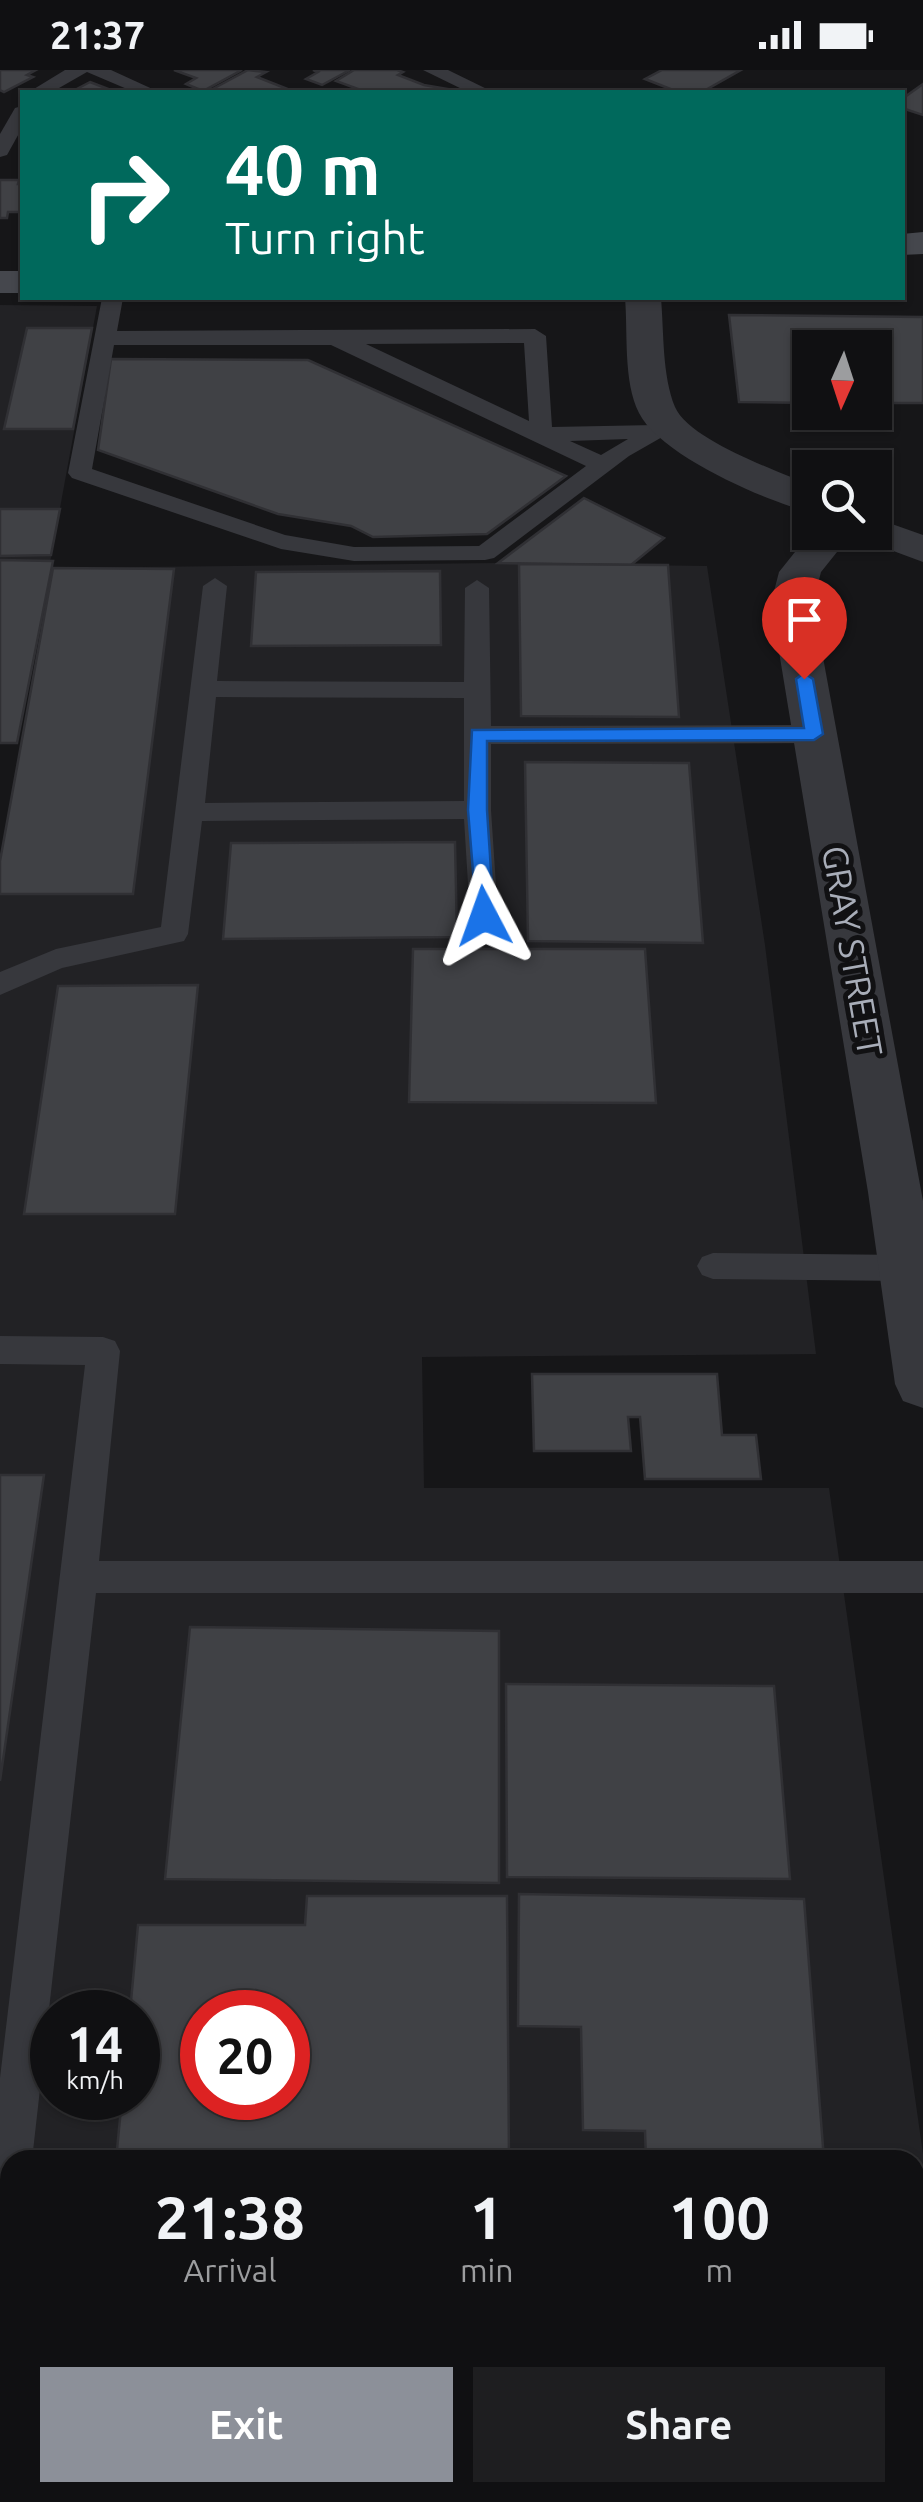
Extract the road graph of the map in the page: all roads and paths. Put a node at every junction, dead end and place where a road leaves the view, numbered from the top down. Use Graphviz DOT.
graph roads {
  1 [pos="79,70"];
  2 [pos="95,70"];
  3 [pos="432,70"];
  4 [pos="43,90"];
  5 [pos="144,90"];
  6 [pos="478,90"];
  7 [pos="20,117"];
  8 [pos="4,157"];
  9 [pos="112,300"];
  10 [pos="643,300"];
  11 [pos="104,338"];
  12 [pos="335,338"];
  13 [pos="667,428"];
  14 [pos="542,434"];
  15 [pos="603,465"];
  16 [pos="792,492"];
  17 [pos="892,537"];
  18 [pos="816,550"];
  19 [pos="923,550"];
  20 [pos="216,586"];
  21 [pos="477,588"];
  22 [pos="205,688"];
  23 [pos="476,690"];
  24 [pos="814,734"];
  25 [pos="478,735"];
  26 [pos="477,810"];
  27 [pos="190,812"];
  28 [pos="484,916"];
  29 [pos="0,984"];
  30 [pos="713,1266"];
  31 [pos="906,1268"];
  32 [pos="0,1350"];
  33 [pos="923,1384"];
  34 [pos="80,1577"];
  35 [pos="923,1577"];
  36 [pos="13,2150"];
  1 -- 4 [label="lane"];
  2 -- 5 [label="lane"];
  3 -- 6 [label="lane"];
  7 -- 8 [label="lane"];
  9 -- 11 [label="lane"];
  10 -- 13 [label="street"];
  11 -- 12 [label="lane"];
  11 -- 15 [label="lane"];
  12 -- 14 [label="lane"];
  12 -- 14 [label="lane"];
  13 -- 14 [label="lane"];
  13 -- 15 [label="lane"];
  13 -- 16 [label="street"];
  14 -- 15 [label="lane"];
  17 -- 19 [label="street"];
  18 -- 24 [label="street, GRAY STREET"];
  20 -- 22 [label="lane"];
  21 -- 23 [label="lane"];
  22 -- 23 [label="lane"];
  22 -- 27 [label="lane"];
  23 -- 25 [label="lane"];
  24 -- 25 [label="lane"];
  24 -- 31 [label="street, GRAY STREET"];
  25 -- 26 [label="lane"];
  26 -- 27 [label="lane"];
  26 -- 28 [label="lane"];
  27 -- 29 [label="lane"];
  30 -- 31 [label="lane"];
  31 -- 33 [label="street, GRAY STREET"];
  32 -- 34 [label="lane"];
  34 -- 35 [label="lane"];
  34 -- 36 [label="lane"];
}
